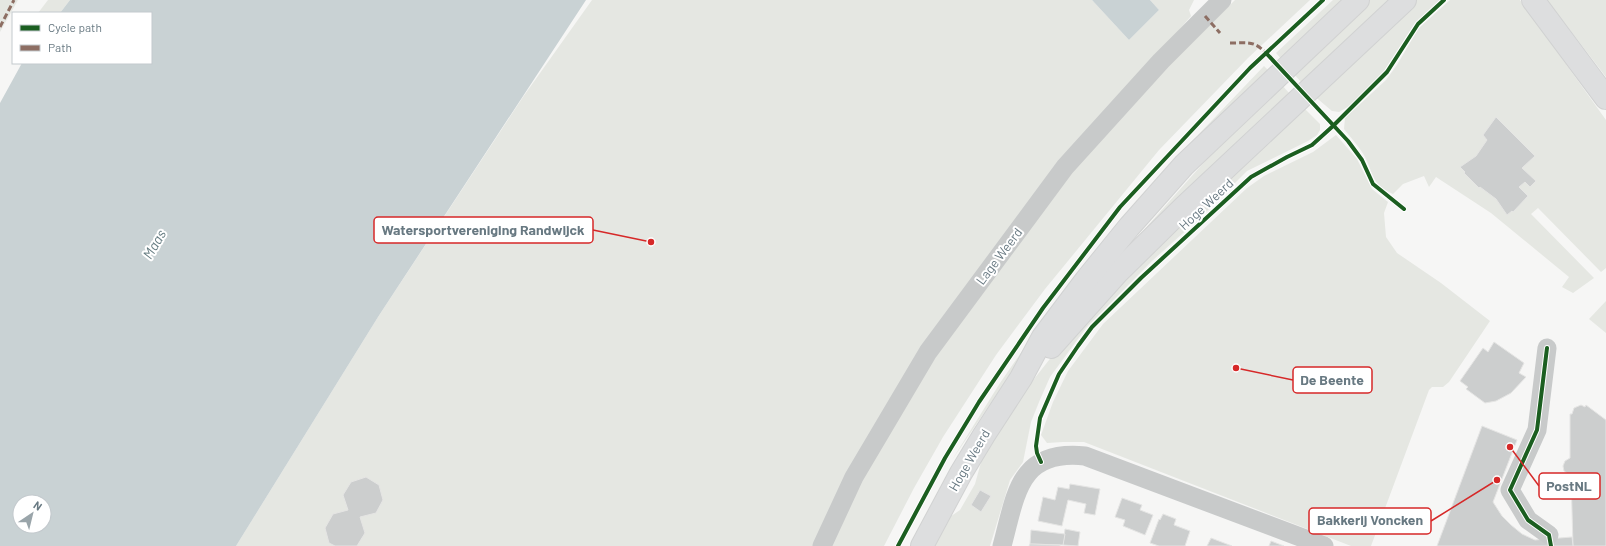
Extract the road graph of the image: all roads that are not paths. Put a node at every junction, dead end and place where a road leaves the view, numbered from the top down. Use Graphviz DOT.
graph roads {
  1 [pos="1222,0"];
  2 [pos="1358,0"];
  3 [pos="1404,0"];
  4 [pos="1533,0"];
  5 [pos="1606,98"];
  6 [pos="1547,348"];
  7 [pos="1021,378"];
  8 [pos="1549,535"];
  9 [pos="822,546"];
  10 [pos="922,546"];
  11 [pos="1002,546"];
  12 [pos="1324,546"];
  1 -- 9 [label="street, Lage Weerd"];
  2 -- 7 [label="main road, Hoge Weerd"];
  3 -- 7 [label="main road, Hoge Weerd"];
  4 -- 5 [label="main road"];
  6 -- 8 [label="street"];
  7 -- 10 [label="main road, Hoge Weerd"];
  11 -- 12 [label="street"];
}
